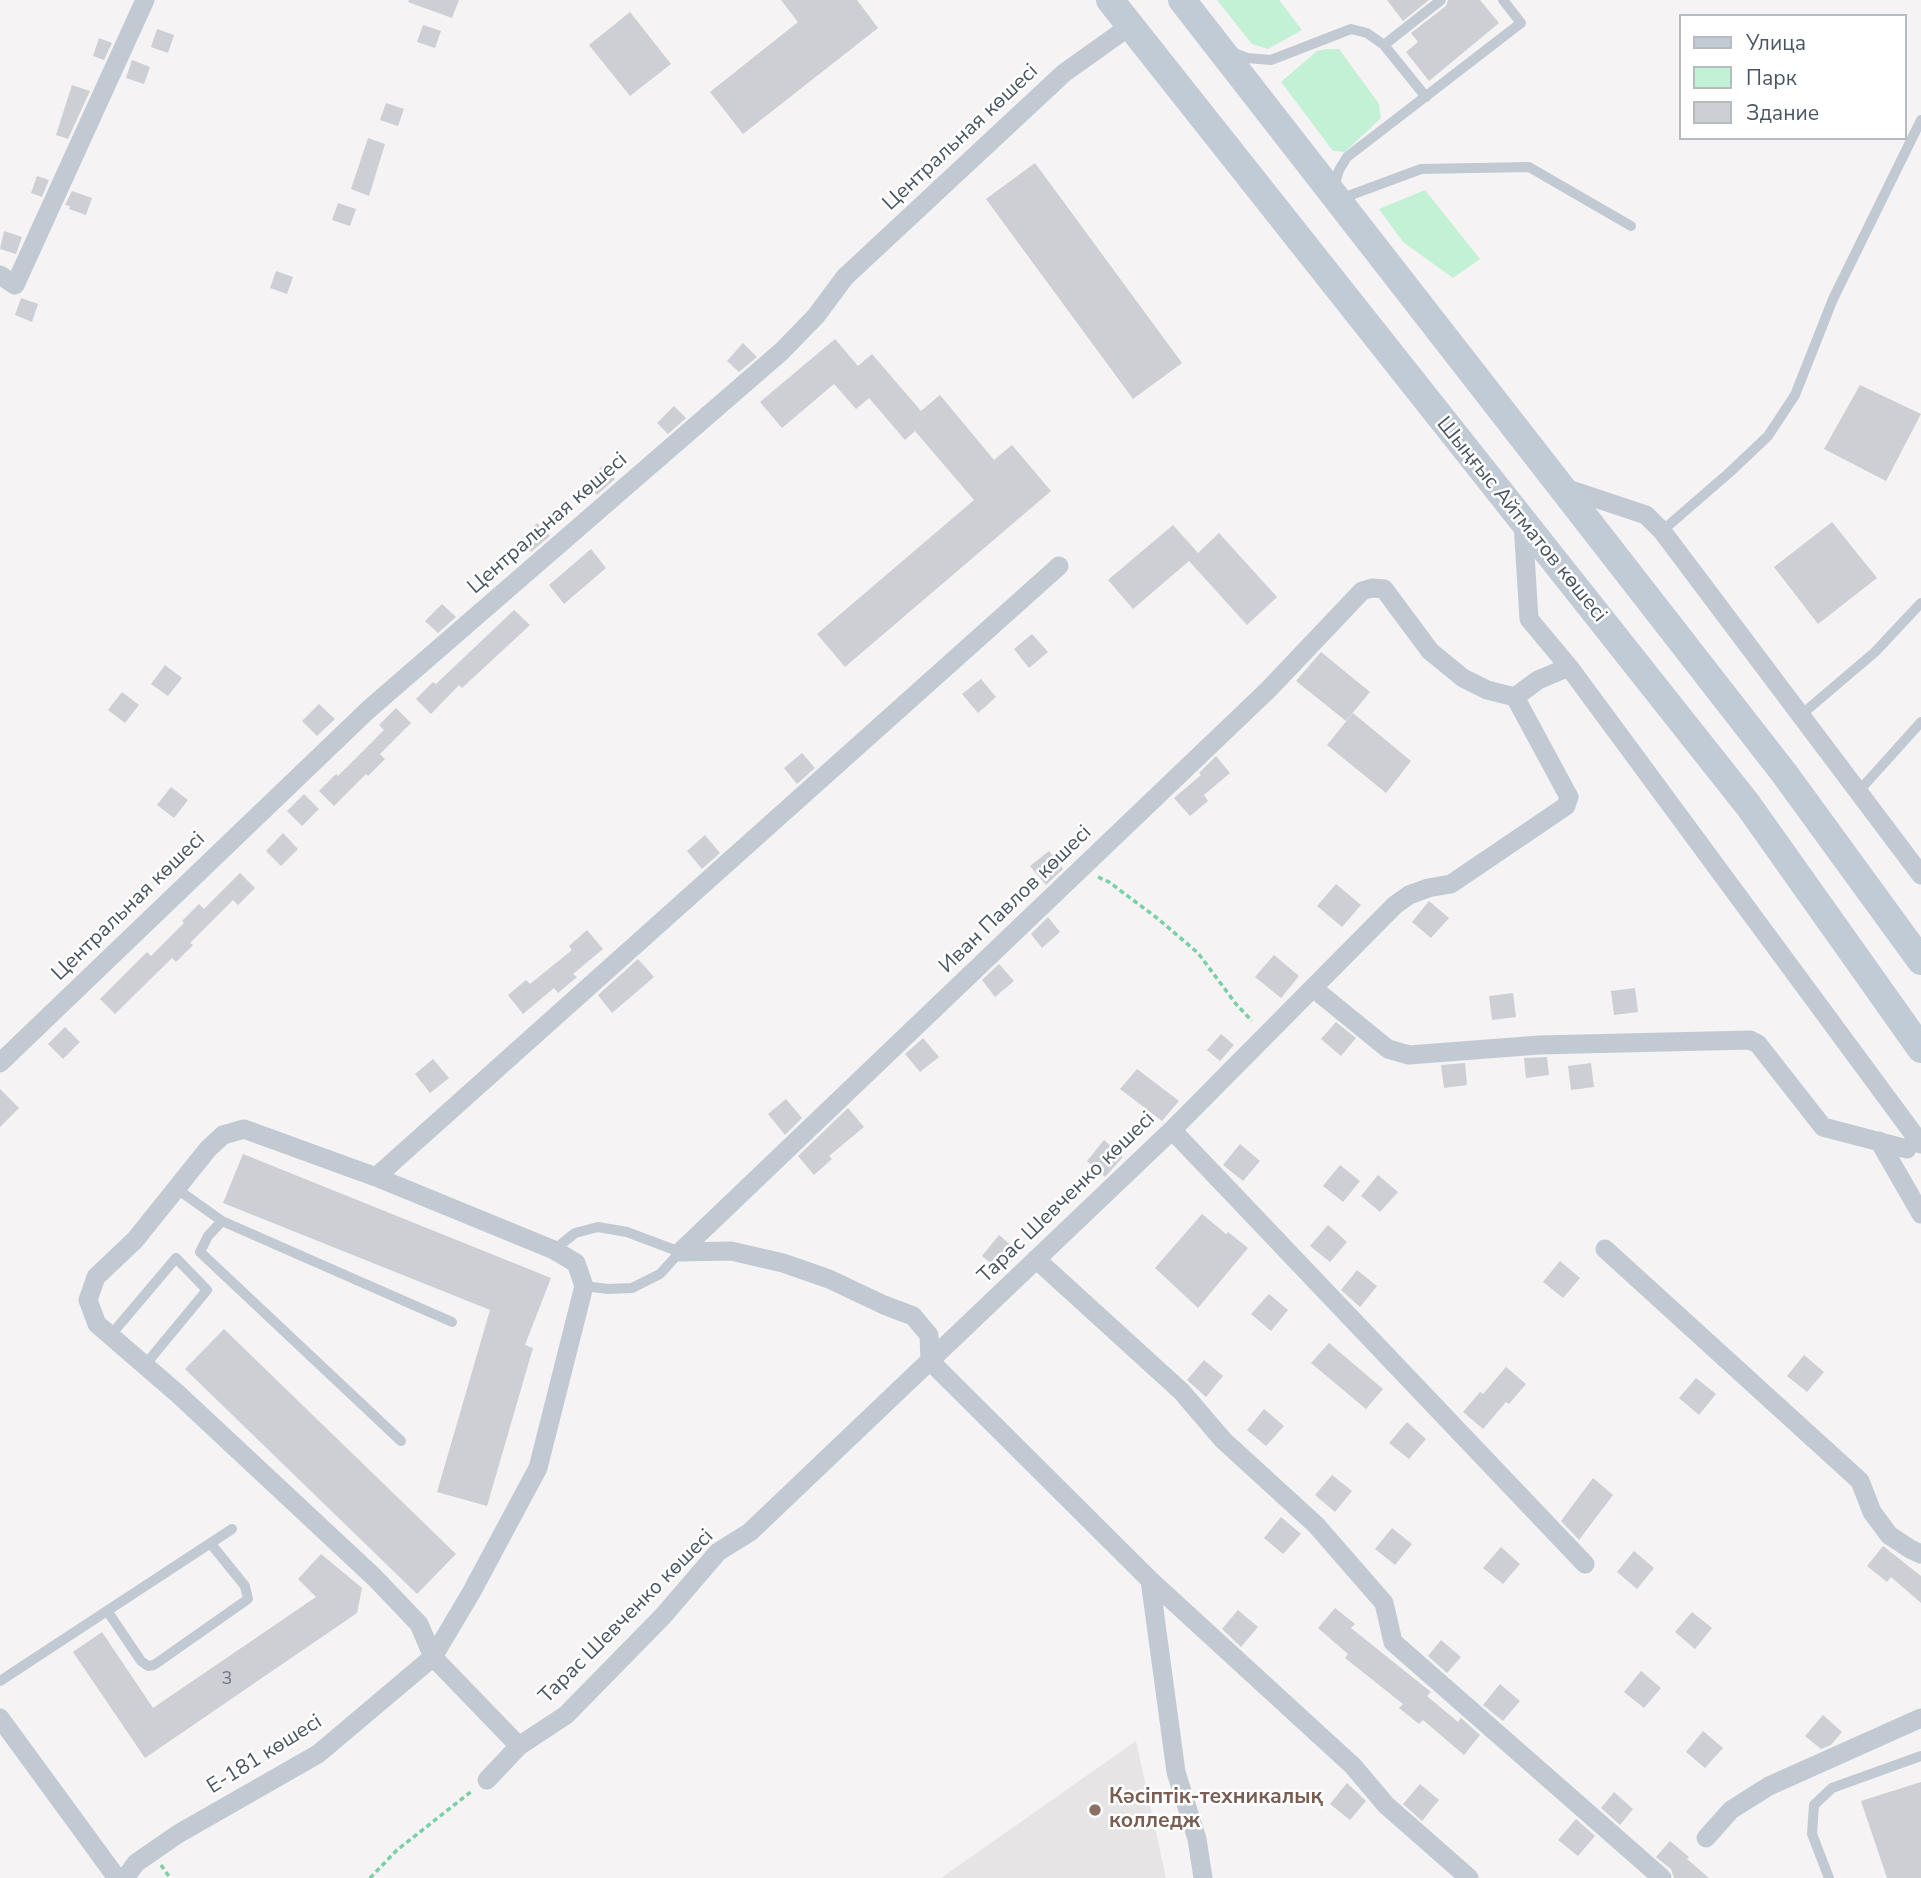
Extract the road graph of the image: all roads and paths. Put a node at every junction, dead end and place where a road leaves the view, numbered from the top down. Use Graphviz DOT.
graph roads {
  1 [pos="145,0"];
  2 [pos="1110,0"];
  3 [pos="1182,0"];
  4 [pos="1441,0"];
  5 [pos="1503,0"];
  6 [pos="1130,26"];
  7 [pos="1384,45"];
  8 [pos="1219,48"];
  9 [pos="1426,97"];
  10 [pos="1921,120"];
  11 [pos="1337,201"];
  12 [pos="1631,226"];
  13 [pos="0,275"];
  14 [pos="1561,487"];
  15 [pos="1523,523"];
  16 [pos="1662,531"];
  17 [pos="1059,566"];
  18 [pos="1921,603"];
  19 [pos="1569,667"];
  20 [pos="1515,696"];
  21 [pos="1801,715"];
  22 [pos="1921,722"];
  23 [pos="1858,793"];
  24 [pos="1080,869"];
  25 [pos="1921,875"];
  26 [pos="1921,961"];
  27 [pos="1313,988"];
  28 [pos="1266,1036"];
  29 [pos="1921,1049"];
  30 [pos="0,1063"];
  31 [pos="1172,1130"];
  32 [pos="1879,1141"];
  33 [pos="1914,1147"];
  34 [pos="376,1177"];
  35 [pos="177,1189"];
  36 [pos="1921,1214"];
  37 [pos="222,1222"];
  38 [pos="1605,1249"];
  39 [pos="554,1250"];
  40 [pos="680,1252"];
  41 [pos="1036,1259"];
  42 [pos="584,1286"];
  43 [pos="453,1322"];
  44 [pos="110,1336"];
  45 [pos="930,1361"];
  46 [pos="145,1365"];
  47 [pos="401,1441"];
  48 [pos="232,1529"];
  49 [pos="211,1544"];
  50 [pos="1921,1554"];
  51 [pos="1585,1564"];
  52 [pos="1150,1580"];
  53 [pos="108,1612"];
  54 [pos="433,1657"];
  55 [pos="0,1681"];
  56 [pos="1921,1717"];
  57 [pos="0,1718"];
  58 [pos="519,1746"];
  59 [pos="1921,1756"];
  60 [pos="486,1780"];
  61 [pos="1706,1838"];
  62 [pos="117,1878"];
  63 [pos="125,1878"];
  64 [pos="370,1878"];
  65 [pos="1203,1878"];
  66 [pos="1469,1878"];
  67 [pos="1662,1878"];
  68 [pos="1829,1878"];
  1 -- 13 [label="street"];
  2 -- 6 [label="main road, Шыңғыс Айтматов көшесі"];
  3 -- 8 [label="main road"];
  4 -- 7 [label="lane"];
  5 -- 9 [label="lane"];
  6 -- 15 [label="main road, Шыңғыс Айтматов көшесі"];
  6 -- 30 [label="street, Центральная көшесі"];
  7 -- 8 [label="lane"];
  7 -- 9 [label="lane"];
  8 -- 11 [label="main road"];
  9 -- 11 [label="lane"];
  10 -- 16 [label="lane"];
  11 -- 12 [label="lane"];
  11 -- 14 [label="main road"];
  14 -- 16 [label="street"];
  14 -- 26 [label="main road"];
  15 -- 19 [label="street"];
  15 -- 29 [label="main road, Шыңғыс Айтматов көшесі"];
  16 -- 21 [label="street"];
  17 -- 34 [label="street"];
  18 -- 21 [label="lane"];
  19 -- 20 [label="street"];
  19 -- 33 [label="street"];
  20 -- 24 [label="street, Иван Павлов көшесі"];
  20 -- 27 [label="street, Тарас Шевченко көшесі"];
  21 -- 23 [label="street"];
  22 -- 23 [label="lane"];
  23 -- 25 [label="street"];
  24 -- 28 [label="path"];
  24 -- 40 [label="street, Иван Павлов көшесі"];
  27 -- 28 [label="street, Тарас Шевченко көшесі"];
  27 -- 32 [label="street"];
  28 -- 31 [label="street, Тарас Шевченко көшесі"];
  31 -- 41 [label="street, Тарас Шевченко көшесі"];
  31 -- 51 [label="street"];
  32 -- 33 [label="street"];
  32 -- 36 [label="street"];
  34 -- 35 [label="street"];
  34 -- 39 [label="street"];
  35 -- 37 [label="lane"];
  35 -- 44 [label="street"];
  37 -- 43 [label="lane"];
  37 -- 47 [label="lane"];
  38 -- 50 [label="street"];
  39 -- 40 [label="lane"];
  39 -- 42 [label="street"];
  40 -- 42 [label="lane"];
  40 -- 45 [label="street"];
  41 -- 45 [label="street, Тарас Шевченко көшесі"];
  41 -- 67 [label="street"];
  42 -- 54 [label="street, Е-181 көшесі"];
  44 -- 46 [label="street"];
  44 -- 46 [label="lane"];
  45 -- 52 [label="street"];
  45 -- 58 [label="street, Тарас Шевченко көшесі"];
  46 -- 54 [label="street"];
  48 -- 49 [label="lane"];
  49 -- 53 [label="lane"];
  49 -- 53 [label="lane"];
  52 -- 65 [label="street"];
  52 -- 66 [label="street"];
  53 -- 55 [label="lane"];
  54 -- 58 [label="street"];
  54 -- 63 [label="street, Е-181 көшесі"];
  56 -- 61 [label="street"];
  57 -- 62 [label="street"];
  58 -- 60 [label="street, Тарас Шевченко көшесі"];
  59 -- 68 [label="lane"];
  60 -- 64 [label="path"];
}
